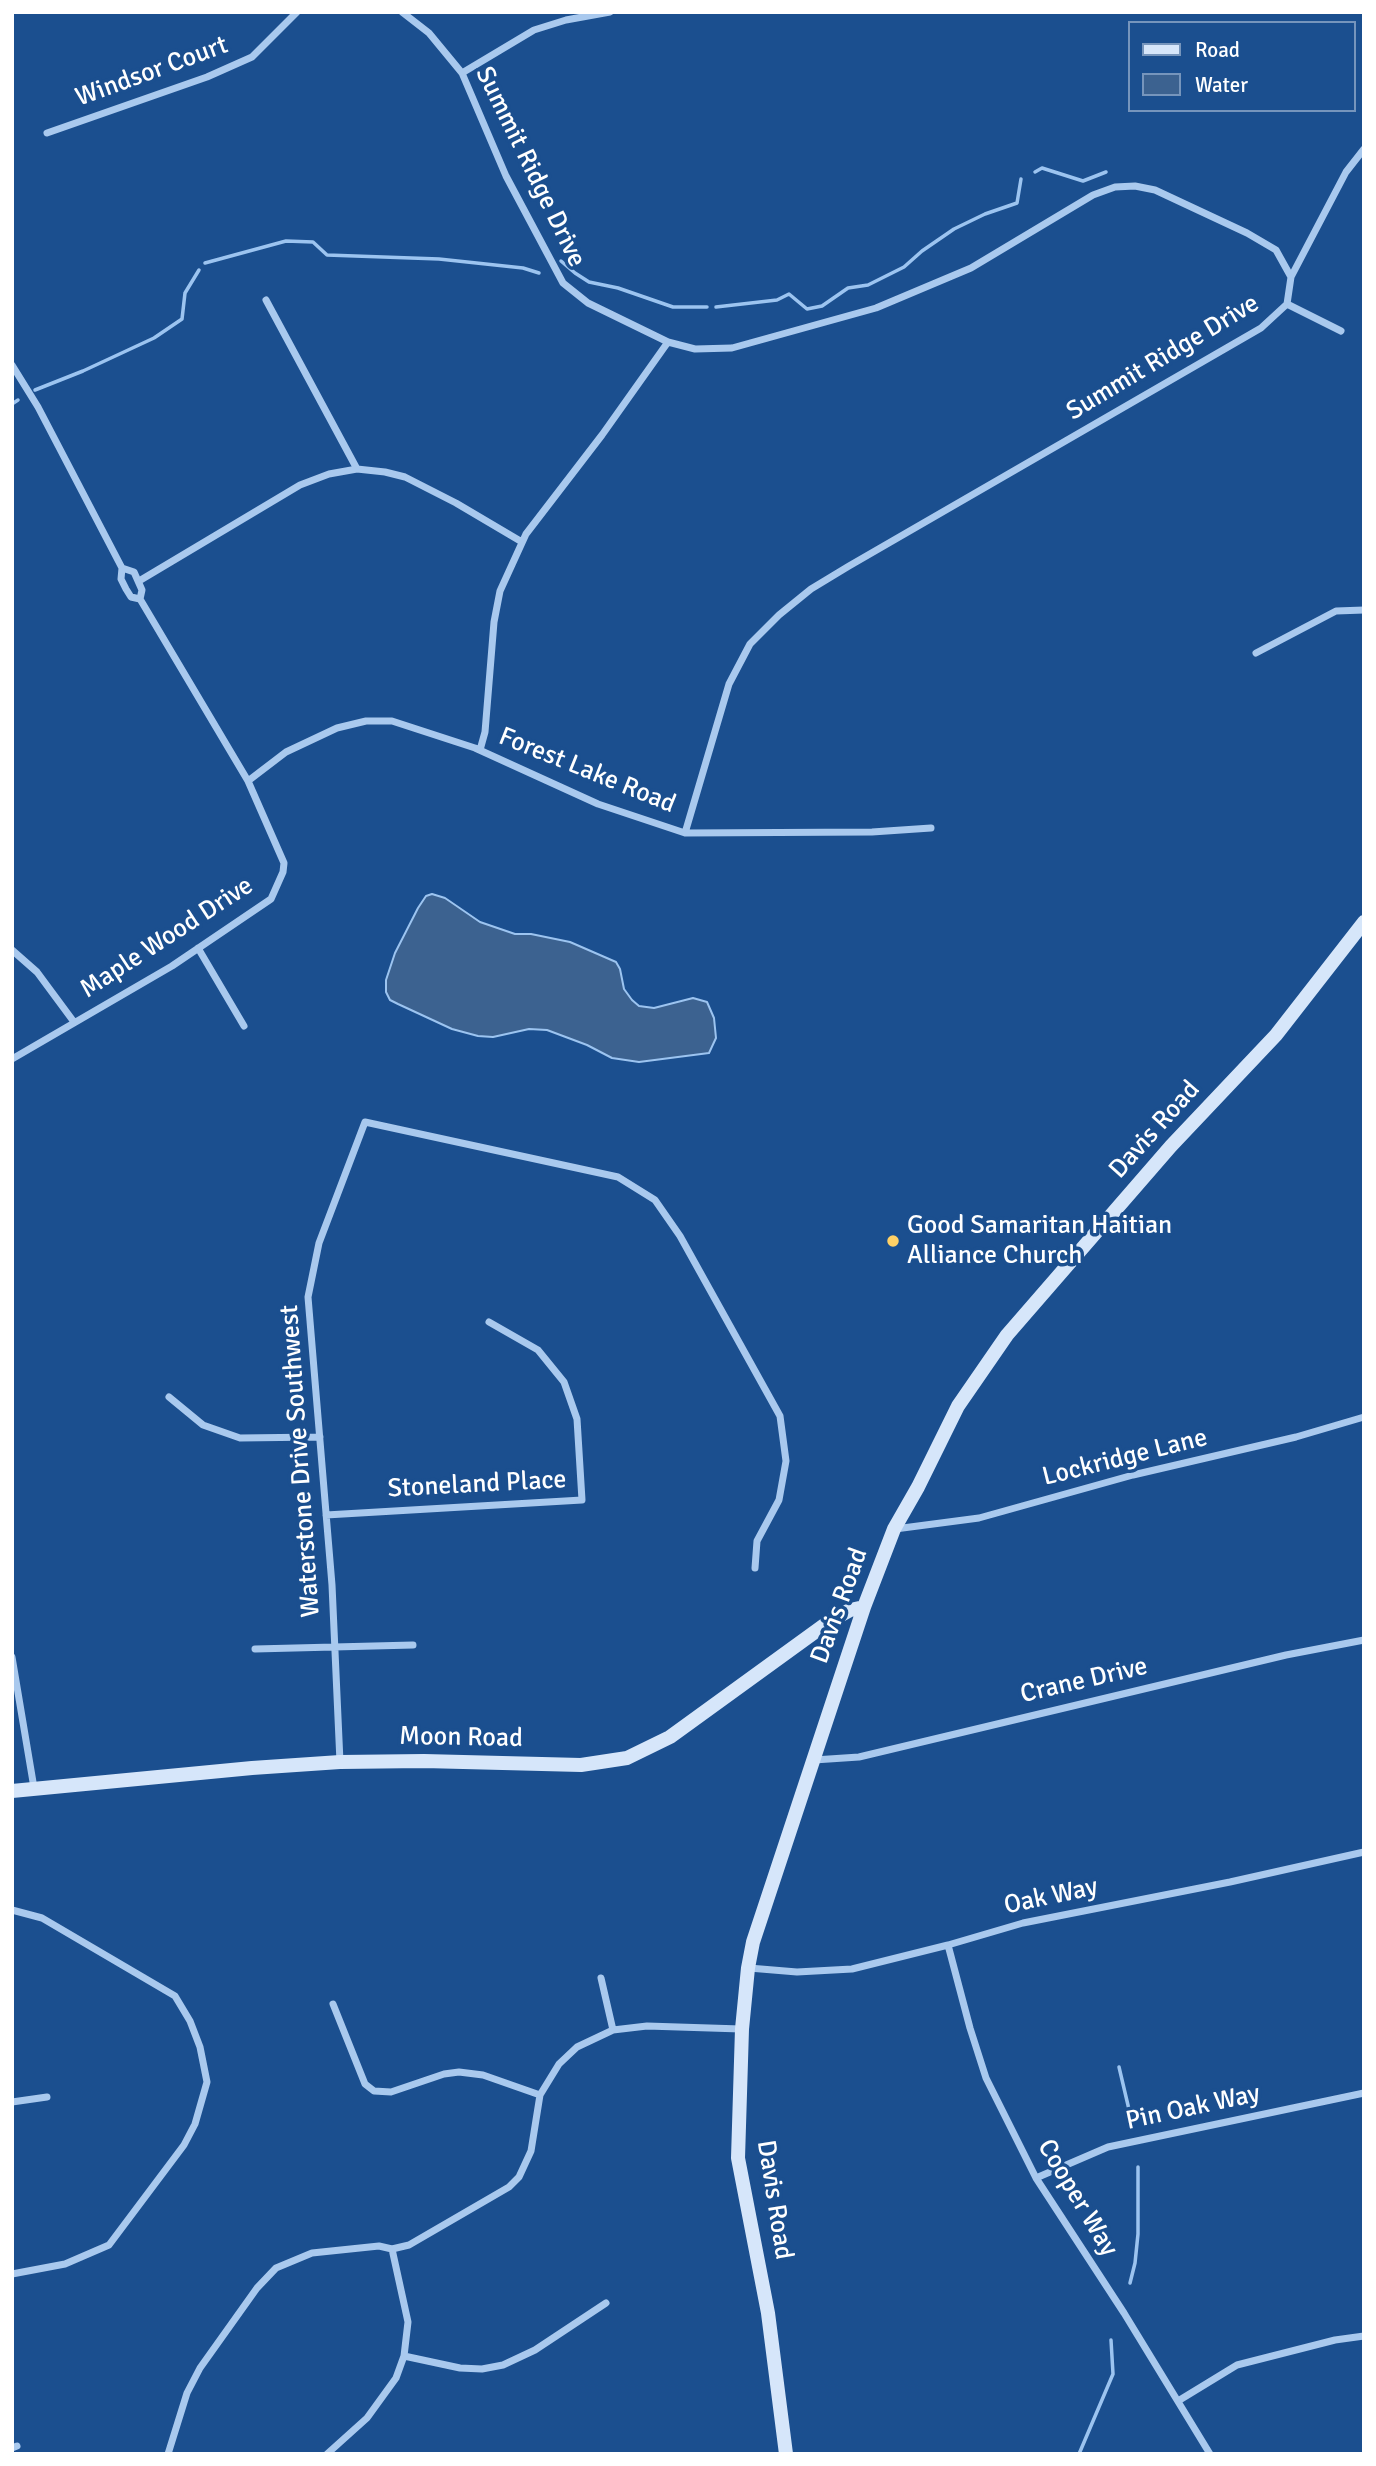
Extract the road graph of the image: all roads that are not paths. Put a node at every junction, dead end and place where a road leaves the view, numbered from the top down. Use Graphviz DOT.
graph roads {
  1 [pos="297,12"];
  2 [pos="402,12"];
  3 [pos="610,12"];
  4 [pos="461,73"];
  5 [pos="47,133"];
  6 [pos="1364,149"];
  7 [pos="1291,277"];
  8 [pos="267,300"];
  9 [pos="1287,304"];
  10 [pos="1341,331"];
  11 [pos="668,342"];
  12 [pos="12,365"];
  13 [pos="357,469"];
  14 [pos="522,542"];
  15 [pos="122,568"];
  16 [pos="139,581"];
  17 [pos="140,599"];
  18 [pos="1364,610"];
  19 [pos="1256,653"];
  20 [pos="480,750"];
  21 [pos="248,781"];
  22 [pos="931,828"];
  23 [pos="685,833"];
  24 [pos="1364,922"];
  25 [pos="198,948"];
  26 [pos="12,950"];
  27 [pos="74,1022"];
  28 [pos="244,1026"];
  29 [pos="12,1059"];
  30 [pos="489,1322"];
  31 [pos="169,1397"];
  32 [pos="1364,1417"];
  33 [pos="320,1437"];
  34 [pos="326,1515"];
  35 [pos="894,1529"];
  36 [pos="755,1568"];
  37 [pos="864,1607"];
  38 [pos="1364,1640"];
  39 [pos="413,1645"];
  40 [pos="335,1647"];
  41 [pos="255,1649"];
  42 [pos="12,1657"];
  43 [pos="814,1760"];
  44 [pos="341,1762"];
  45 [pos="34,1789"];
  46 [pos="12,1791"];
  47 [pos="1364,1852"];
  48 [pos="12,1910"];
  49 [pos="948,1945"];
  50 [pos="748,1968"];
  51 [pos="601,1978"];
  52 [pos="333,2004"];
  53 [pos="742,2029"];
  54 [pos="613,2030"];
  55 [pos="1364,2093"];
  56 [pos="540,2095"];
  57 [pos="47,2097"];
  58 [pos="12,2102"];
  59 [pos="1036,2178"];
  60 [pos="392,2249"];
  61 [pos="12,2274"];
  62 [pos="606,2302"];
  63 [pos="1364,2336"];
  64 [pos="404,2356"];
  65 [pos="1178,2401"];
  66 [pos="168,2454"];
  67 [pos="327,2454"];
  68 [pos="786,2454"];
  69 [pos="1210,2454"];
  1 -- 5 [label="street, Windsor Court"];
  2 -- 4 [label="street, Summit Ridge Drive"];
  3 -- 4 [label="street"];
  4 -- 11 [label="street, Summit Ridge Drive"];
  6 -- 7 [label="street"];
  7 -- 9 [label="street, Summit Ridge Drive"];
  7 -- 11 [label="street, Summit Ridge Drive"];
  8 -- 13 [label="street"];
  9 -- 10 [label="street"];
  9 -- 23 [label="street, Summit Ridge Drive"];
  11 -- 14 [label="street"];
  12 -- 15 [label="street, Maple Wood Drive"];
  13 -- 14 [label="street"];
  13 -- 16 [label="street"];
  14 -- 20 [label="street"];
  15 -- 16 [label="street, Maple Wood Drive"];
  15 -- 17 [label="street, Maple Wood Drive"];
  16 -- 17 [label="street, Maple Wood Drive"];
  17 -- 21 [label="street, Maple Wood Drive"];
  18 -- 19 [label="street"];
  20 -- 21 [label="street, Forest Lake Road"];
  20 -- 23 [label="street, Forest Lake Road"];
  21 -- 25 [label="street, Maple Wood Drive"];
  22 -- 23 [label="street, Forest Lake Road"];
  24 -- 35 [label="street, Davis Road"];
  25 -- 27 [label="street, Maple Wood Drive"];
  25 -- 28 [label="street"];
  26 -- 27 [label="street"];
  27 -- 29 [label="street, Maple Wood Drive"];
  30 -- 34 [label="street, Stoneland Place"];
  31 -- 33 [label="street"];
  32 -- 35 [label="street, Lockridge Lane"];
  33 -- 34 [label="street, Waterstone Drive Southwest"];
  33 -- 36 [label="street, Waterstone Drive Southwest"];
  34 -- 40 [label="street, Waterstone Drive Southwest"];
  35 -- 37 [label="street, Davis Road"];
  37 -- 43 [label="street, Davis Road"];
  37 -- 44 [label="street, Moon Road"];
  38 -- 43 [label="street, Crane Drive"];
  39 -- 40 [label="street"];
  40 -- 41 [label="street"];
  40 -- 44 [label="street, Waterstone Drive Southwest"];
  42 -- 45 [label="street"];
  43 -- 50 [label="street, Davis Road"];
  44 -- 45 [label="street, Moon Road"];
  45 -- 46 [label="street, Moon Road"];
  47 -- 49 [label="street, Oak Way"];
  48 -- 61 [label="street"];
  49 -- 50 [label="street, Oak Way"];
  49 -- 59 [label="street, Cooper Way"];
  50 -- 53 [label="street, Davis Road"];
  51 -- 54 [label="street"];
  52 -- 56 [label="street"];
  53 -- 54 [label="street"];
  53 -- 68 [label="street, Davis Road"];
  54 -- 56 [label="street"];
  55 -- 59 [label="street, Pin Oak Way"];
  56 -- 60 [label="street"];
  57 -- 58 [label="street"];
  59 -- 65 [label="street, Cooper Way"];
  60 -- 64 [label="street"];
  60 -- 66 [label="street"];
  62 -- 64 [label="street"];
  63 -- 65 [label="street"];
  64 -- 67 [label="street"];
  65 -- 69 [label="street, Cooper Way"];
}
